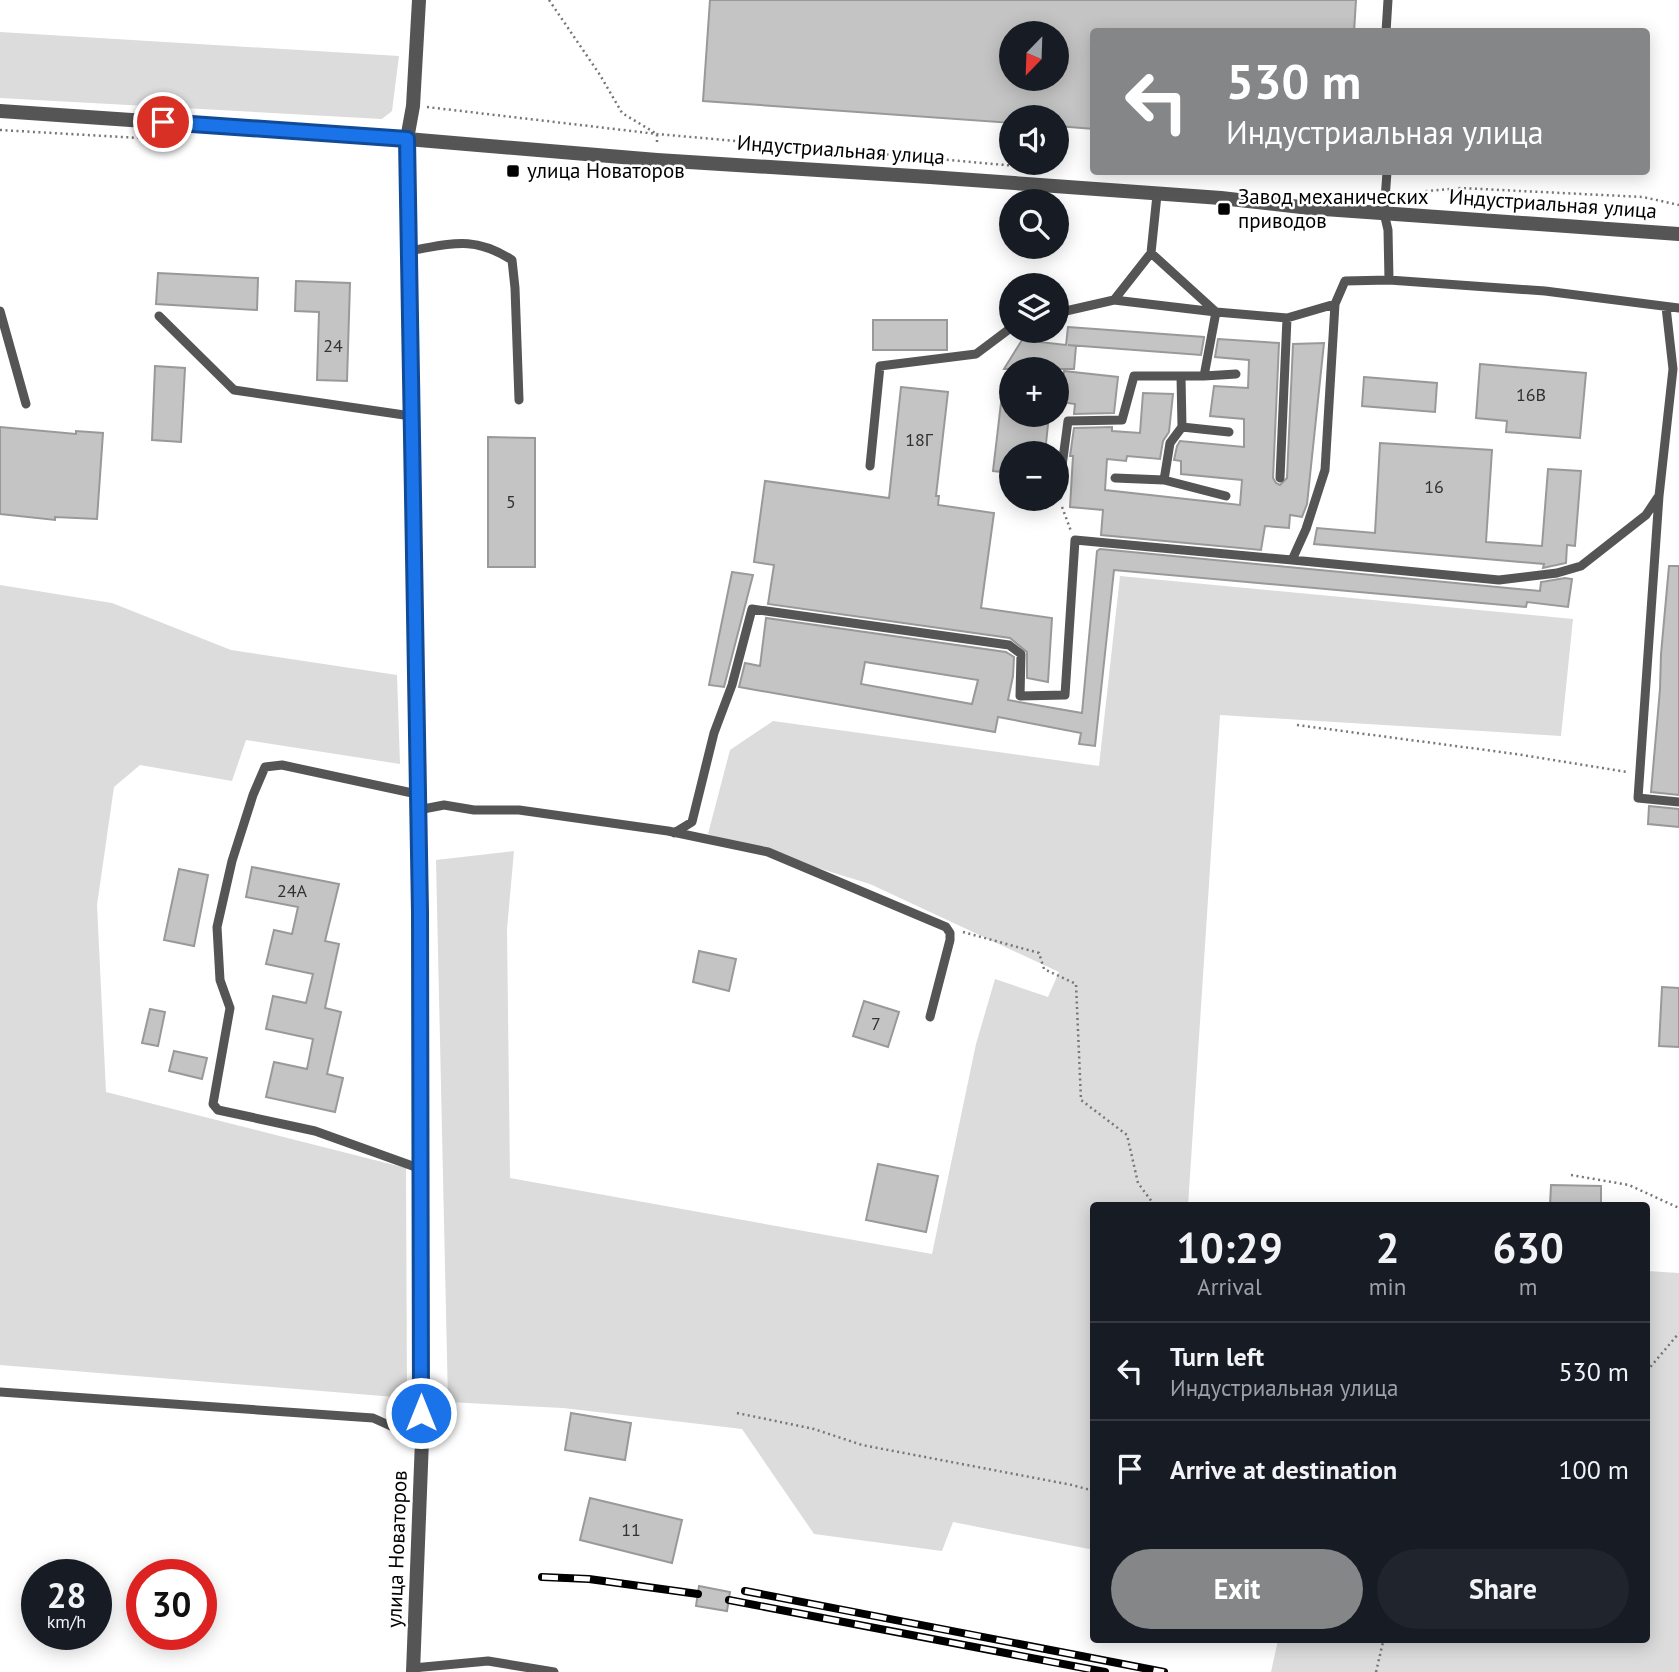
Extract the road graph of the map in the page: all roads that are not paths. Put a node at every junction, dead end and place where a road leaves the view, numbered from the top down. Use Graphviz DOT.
graph roads {
  1 [pos="419,0"];
  2 [pos="1388,0"];
  3 [pos="1386,28"];
  4 [pos="0,111"];
  5 [pos="407,139"];
  6 [pos="1387,175"];
  7 [pos="1157,195"];
  8 [pos="1384,213"];
  9 [pos="1679,234"];
  10 [pos="408,251"];
  11 [pos="1151,253"];
  12 [pos="1389,280"];
  13 [pos="1114,300"];
  14 [pos="1335,304"];
  15 [pos="1666,307"];
  16 [pos="1679,308"];
  17 [pos="1069,310"];
  18 [pos="0,311"];
  19 [pos="1216,312"];
  20 [pos="159,316"];
  21 [pos="1287,318"];
  22 [pos="999,337"];
  23 [pos="1236,374"];
  24 [pos="1181,376"];
  25 [pos="1205,376"];
  26 [pos="519,400"];
  27 [pos="26,404"];
  28 [pos="411,416"];
  29 [pos="1182,427"];
  30 [pos="1229,432"];
  31 [pos="1065,441"];
  32 [pos="870,466"];
  33 [pos="1115,478"];
  34 [pos="1280,478"];
  35 [pos="1164,480"];
  36 [pos="1226,496"];
  37 [pos="1659,496"];
  38 [pos="1292,560"];
  39 [pos="418,794"];
  40 [pos="1679,802"];
  41 [pos="418,810"];
  42 [pos="674,833"];
  43 [pos="930,1017"];
  44 [pos="421,1169"];
  45 [pos="0,1392"];
  46 [pos="422,1440"];
  47 [pos="413,1670"];
  48 [pos="554,1672"];
  1 -- 5 [label="street, улица Новаторов"];
  2 -- 3 [label="lane"];
  4 -- 5 [label="street, Индустриальная улица"];
  5 -- 7 [label="street, Индустриальная улица"];
  5 -- 10 [label="street, улица Новаторов"];
  6 -- 8 [label="lane"];
  7 -- 8 [label="street, Индустриальная улица"];
  7 -- 11 [label="lane"];
  8 -- 9 [label="street, Индустриальная улица"];
  8 -- 12 [label="lane"];
  10 -- 26 [label="lane"];
  10 -- 28 [label="street, улица Новаторов"];
  11 -- 13 [label="lane"];
  11 -- 19 [label="lane"];
  12 -- 14 [label="lane"];
  12 -- 15 [label="lane"];
  13 -- 17 [label="lane"];
  13 -- 19 [label="lane"];
  14 -- 21 [label="lane"];
  14 -- 38 [label="lane"];
  15 -- 16 [label="lane"];
  15 -- 37 [label="lane"];
  18 -- 27 [label="lane"];
  19 -- 21 [label="lane"];
  19 -- 25 [label="lane"];
  20 -- 28 [label="lane"];
  21 -- 34 [label="lane"];
  22 -- 32 [label="lane"];
  23 -- 25 [label="lane"];
  24 -- 25 [label="lane"];
  24 -- 29 [label="lane"];
  24 -- 31 [label="lane"];
  28 -- 39 [label="street, улица Новаторов"];
  29 -- 30 [label="lane"];
  29 -- 35 [label="lane"];
  33 -- 35 [label="lane"];
  35 -- 36 [label="lane"];
  37 -- 38 [label="lane"];
  37 -- 40 [label="lane"];
  38 -- 42 [label="lane"];
  39 -- 41 [label="street, улица Новаторов"];
  39 -- 44 [label="lane"];
  41 -- 42 [label="lane"];
  41 -- 44 [label="street, улица Новаторов"];
  42 -- 43 [label="lane"];
  44 -- 46 [label="street, улица Новаторов"];
  45 -- 46 [label="lane"];
  46 -- 47 [label="street, улица Новаторов"];
  47 -- 48 [label="lane"];
}
